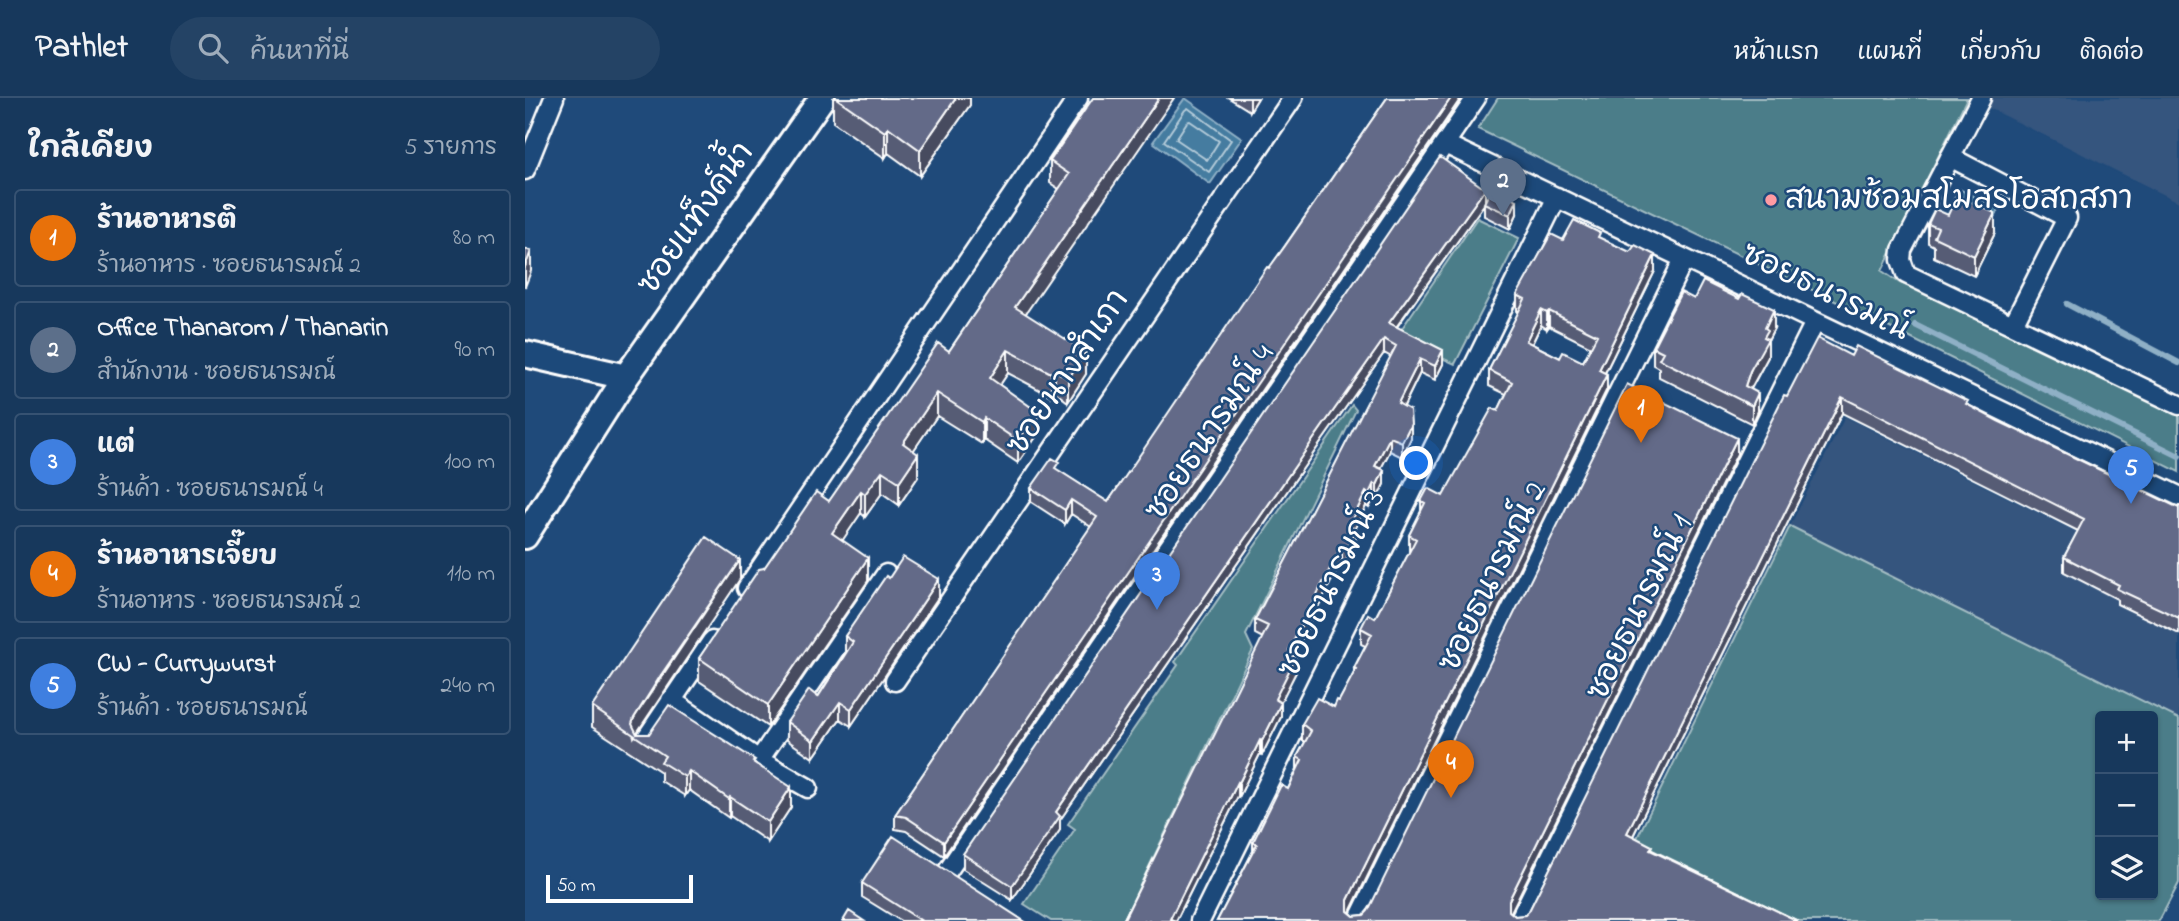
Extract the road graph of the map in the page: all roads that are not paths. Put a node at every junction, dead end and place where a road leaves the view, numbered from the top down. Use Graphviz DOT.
graph roads {
  1 [pos="554,98"];
  2 [pos="822,98"];
  3 [pos="1078,98"];
  4 [pos="1293,98"];
  5 [pos="1476,98"];
  6 [pos="1981,98"];
  7 [pos="1445,144"];
  8 [pos="1950,156"];
  9 [pos="525,170"];
  10 [pos="1557,197"];
  11 [pos="1684,259"];
  12 [pos="1815,322"];
  13 [pos="2013,325"];
  14 [pos="525,354"];
  15 [pos="626,377"];
  16 [pos="2179,405"];
  17 [pos="2179,496"];
  18 [pos="525,536"];
  19 [pos="886,573"];
  20 [pos="734,608"];
  21 [pos="718,631"];
  22 [pos="895,681"];
  23 [pos="671,700"];
  24 [pos="643,743"];
  25 [pos="759,760"];
  26 [pos="808,788"];
  27 [pos="946,871"];
  28 [pos="1200,921"];
  29 [pos="1358,921"];
  30 [pos="1519,921"];
  1 -- 9 [label="street"];
  2 -- 15 [label="street, ซอยแท็งค์น้ำ"];
  3 -- 20 [label="street"];
  4 -- 22 [label="street, ซอยนางสำเภา"];
  5 -- 7 [label="street, ซอยธนารมณ์ 4"];
  6 -- 8 [label="street"];
  7 -- 10 [label="street, ซอยธนารมณ์"];
  7 -- 27 [label="street, ซอยธนารมณ์ 4"];
  8 -- 13 [label="street"];
  8 -- 13 [label="street"];
  10 -- 11 [label="street, ซอยธนารมณ์"];
  10 -- 28 [label="street, ซอยธนารมณ์ 3"];
  11 -- 12 [label="street, ซอยธนารมณ์"];
  11 -- 29 [label="street, ซอยธนารมณ์ 2"];
  12 -- 17 [label="street, ซอยธนารมณ์"];
  12 -- 30 [label="street, ซอยธนารมณ์ 1"];
  13 -- 16 [label="street"];
  14 -- 15 [label="street"];
  15 -- 18 [label="street, ซอยแท็งค์น้ำ"];
  19 -- 25 [label="street"];
  21 -- 23 [label="street"];
  23 -- 24 [label="street"];
  23 -- 25 [label="street"];
  25 -- 26 [label="street"];
}
